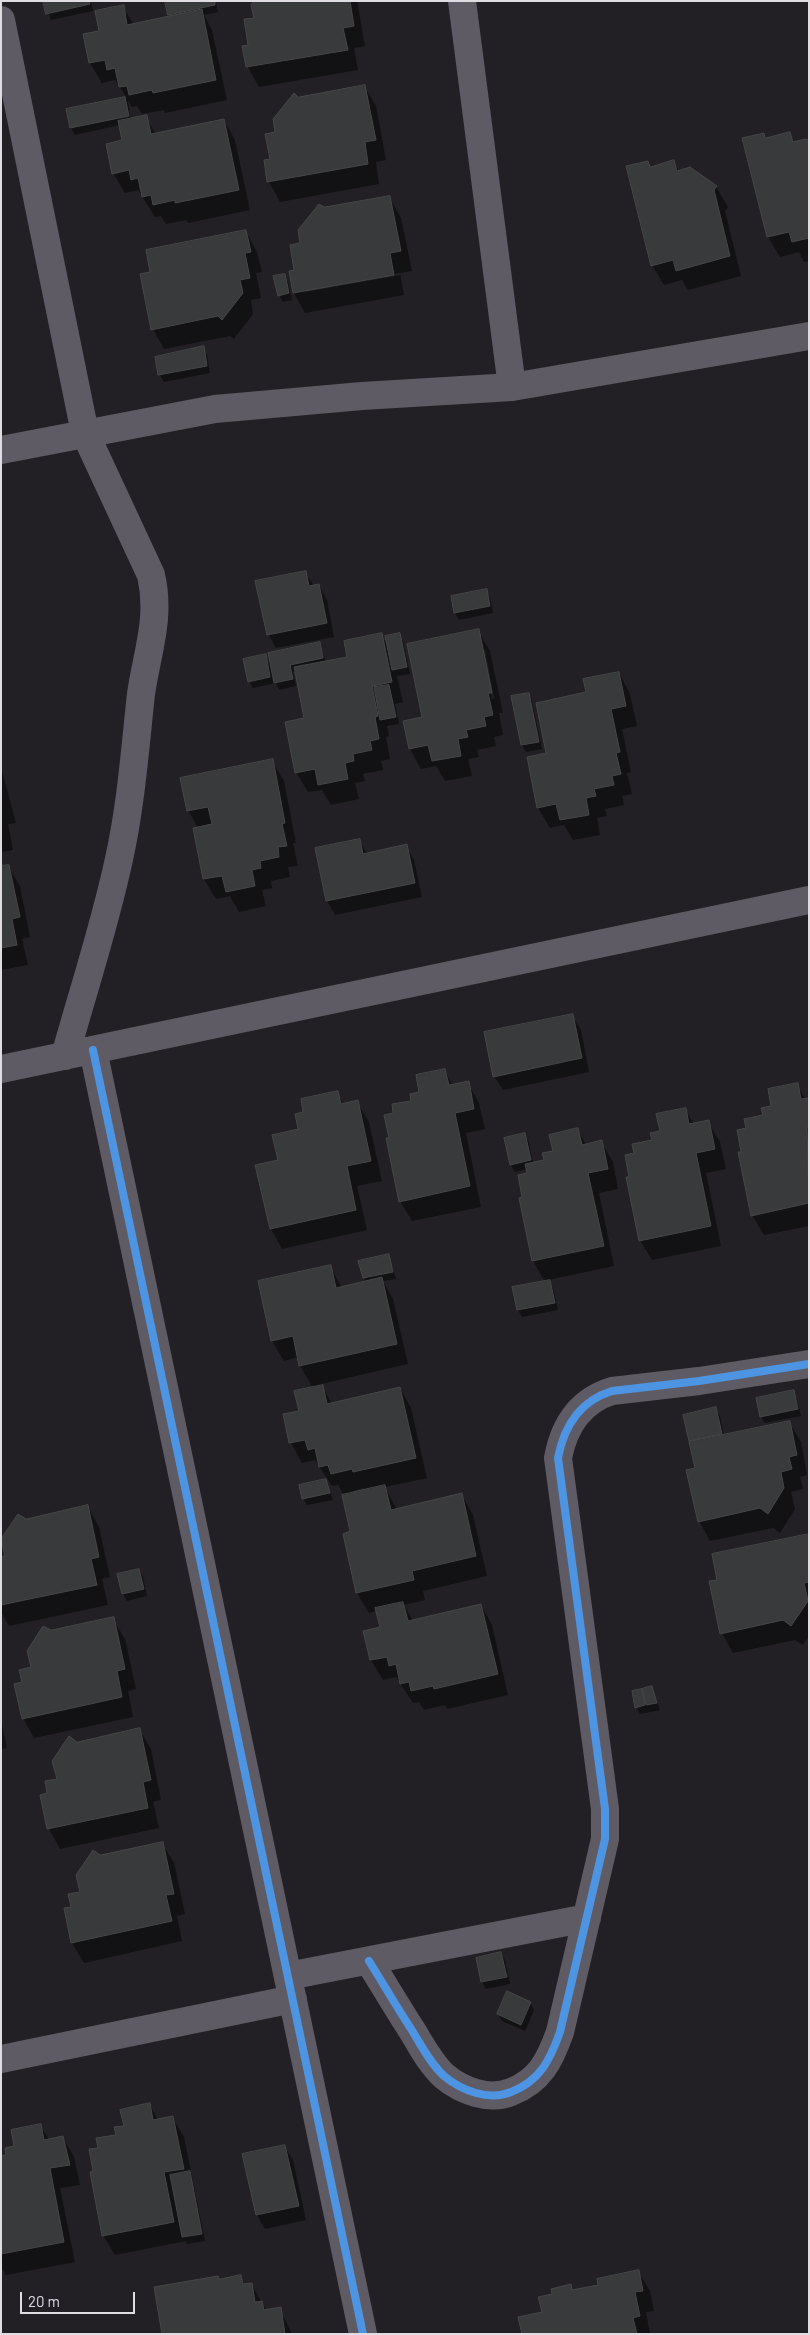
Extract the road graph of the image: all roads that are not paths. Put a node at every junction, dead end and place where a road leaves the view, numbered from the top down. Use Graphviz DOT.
graph roads {
  1 [pos="462,1"];
  2 [pos="1,20"];
  3 [pos="809,336"];
  4 [pos="512,387"];
  5 [pos="85,433"];
  6 [pos="1,450"];
  7 [pos="809,900"];
  8 [pos="93,1050"];
  9 [pos="65,1056"];
  10 [pos="1,1069"];
  11 [pos="809,1364"];
  12 [pos="587,1918"];
  13 [pos="369,1961"];
  14 [pos="291,1987"];
  15 [pos="1,2059"];
  16 [pos="363,2334"];
  1 -- 4 [label="street"];
  2 -- 5 [label="street"];
  3 -- 4 [label="street"];
  4 -- 5 [label="street"];
  5 -- 6 [label="street"];
  5 -- 9 [label="street"];
  7 -- 8 [label="street"];
  8 -- 9 [label="street"];
  8 -- 14 [label="street"];
  9 -- 10 [label="street"];
  11 -- 12 [label="street"];
  12 -- 13 [label="street"];
  12 -- 13 [label="street"];
  13 -- 14 [label="street"];
  14 -- 15 [label="street"];
  14 -- 16 [label="street"];
}
